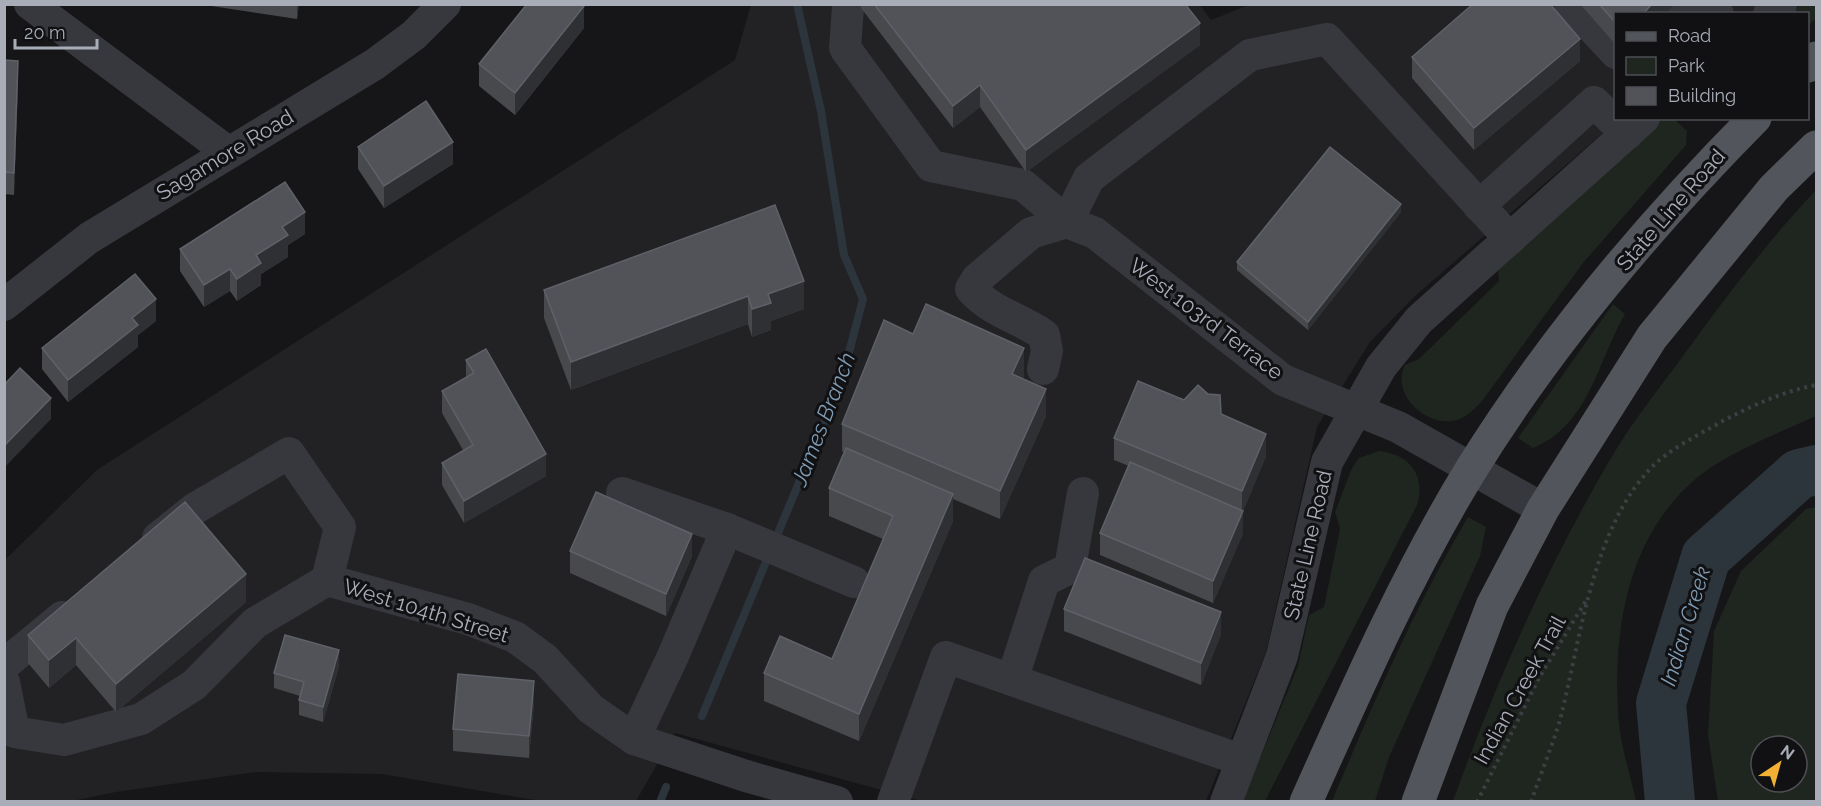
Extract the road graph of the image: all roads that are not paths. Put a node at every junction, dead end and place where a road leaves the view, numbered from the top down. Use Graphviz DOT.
graph roads {
  1 [pos="30,4"];
  2 [pos="445,4"];
  3 [pos="1570,4"];
  4 [pos="848,7"];
  5 [pos="1614,51"];
  6 [pos="1614,113"];
  7 [pos="1753,120"];
  8 [pos="1636,126"];
  9 [pos="1816,147"];
  10 [pos="228,152"];
  11 [pos="1479,206"];
  12 [pos="1067,222"];
  13 [pos="1510,239"];
  14 [pos="4,305"];
  15 [pos="1043,369"];
  16 [pos="1356,410"];
  17 [pos="1473,468"];
  18 [pos="622,493"];
  19 [pos="1083,493"];
  20 [pos="1543,509"];
  21 [pos="733,531"];
  22 [pos="140,553"];
  23 [pos="327,580"];
  24 [pos="854,582"];
  25 [pos="86,598"];
  26 [pos="4,664"];
  27 [pos="1012,680"];
  28 [pos="4,682"];
  29 [pos="634,739"];
  30 [pos="1241,760"];
  31 [pos="837,801"];
  32 [pos="893,801"];
  33 [pos="1226,801"];
  34 [pos="1306,801"];
  35 [pos="1418,801"];
  1 -- 10 [label="street"];
  2 -- 10 [label="street, Sagamore Road"];
  3 -- 5 [label="street"];
  4 -- 12 [label="street, West 103rd Terrace"];
  6 -- 11 [label="street"];
  7 -- 17 [label="main road, State Line Road"];
  8 -- 13 [label="street, State Line Road"];
  9 -- 20 [label="main road"];
  10 -- 14 [label="street, Sagamore Road"];
  11 -- 12 [label="street"];
  11 -- 13 [label="street"];
  12 -- 15 [label="street"];
  12 -- 16 [label="street, West 103rd Terrace"];
  13 -- 16 [label="street, State Line Road"];
  16 -- 17 [label="street, West 103rd Terrace"];
  16 -- 30 [label="street, State Line Road"];
  17 -- 20 [label="street, West 103rd Terrace"];
  17 -- 34 [label="main road, State Line Road"];
  18 -- 21 [label="street"];
  19 -- 27 [label="street"];
  20 -- 35 [label="main road"];
  21 -- 24 [label="street"];
  21 -- 29 [label="street"];
  22 -- 23 [label="street"];
  23 -- 28 [label="street"];
  23 -- 29 [label="street, West 104th Street"];
  25 -- 26 [label="street"];
  27 -- 30 [label="street"];
  27 -- 32 [label="street"];
  29 -- 31 [label="street, West 104th Street"];
  30 -- 33 [label="street, State Line Road"];
}
